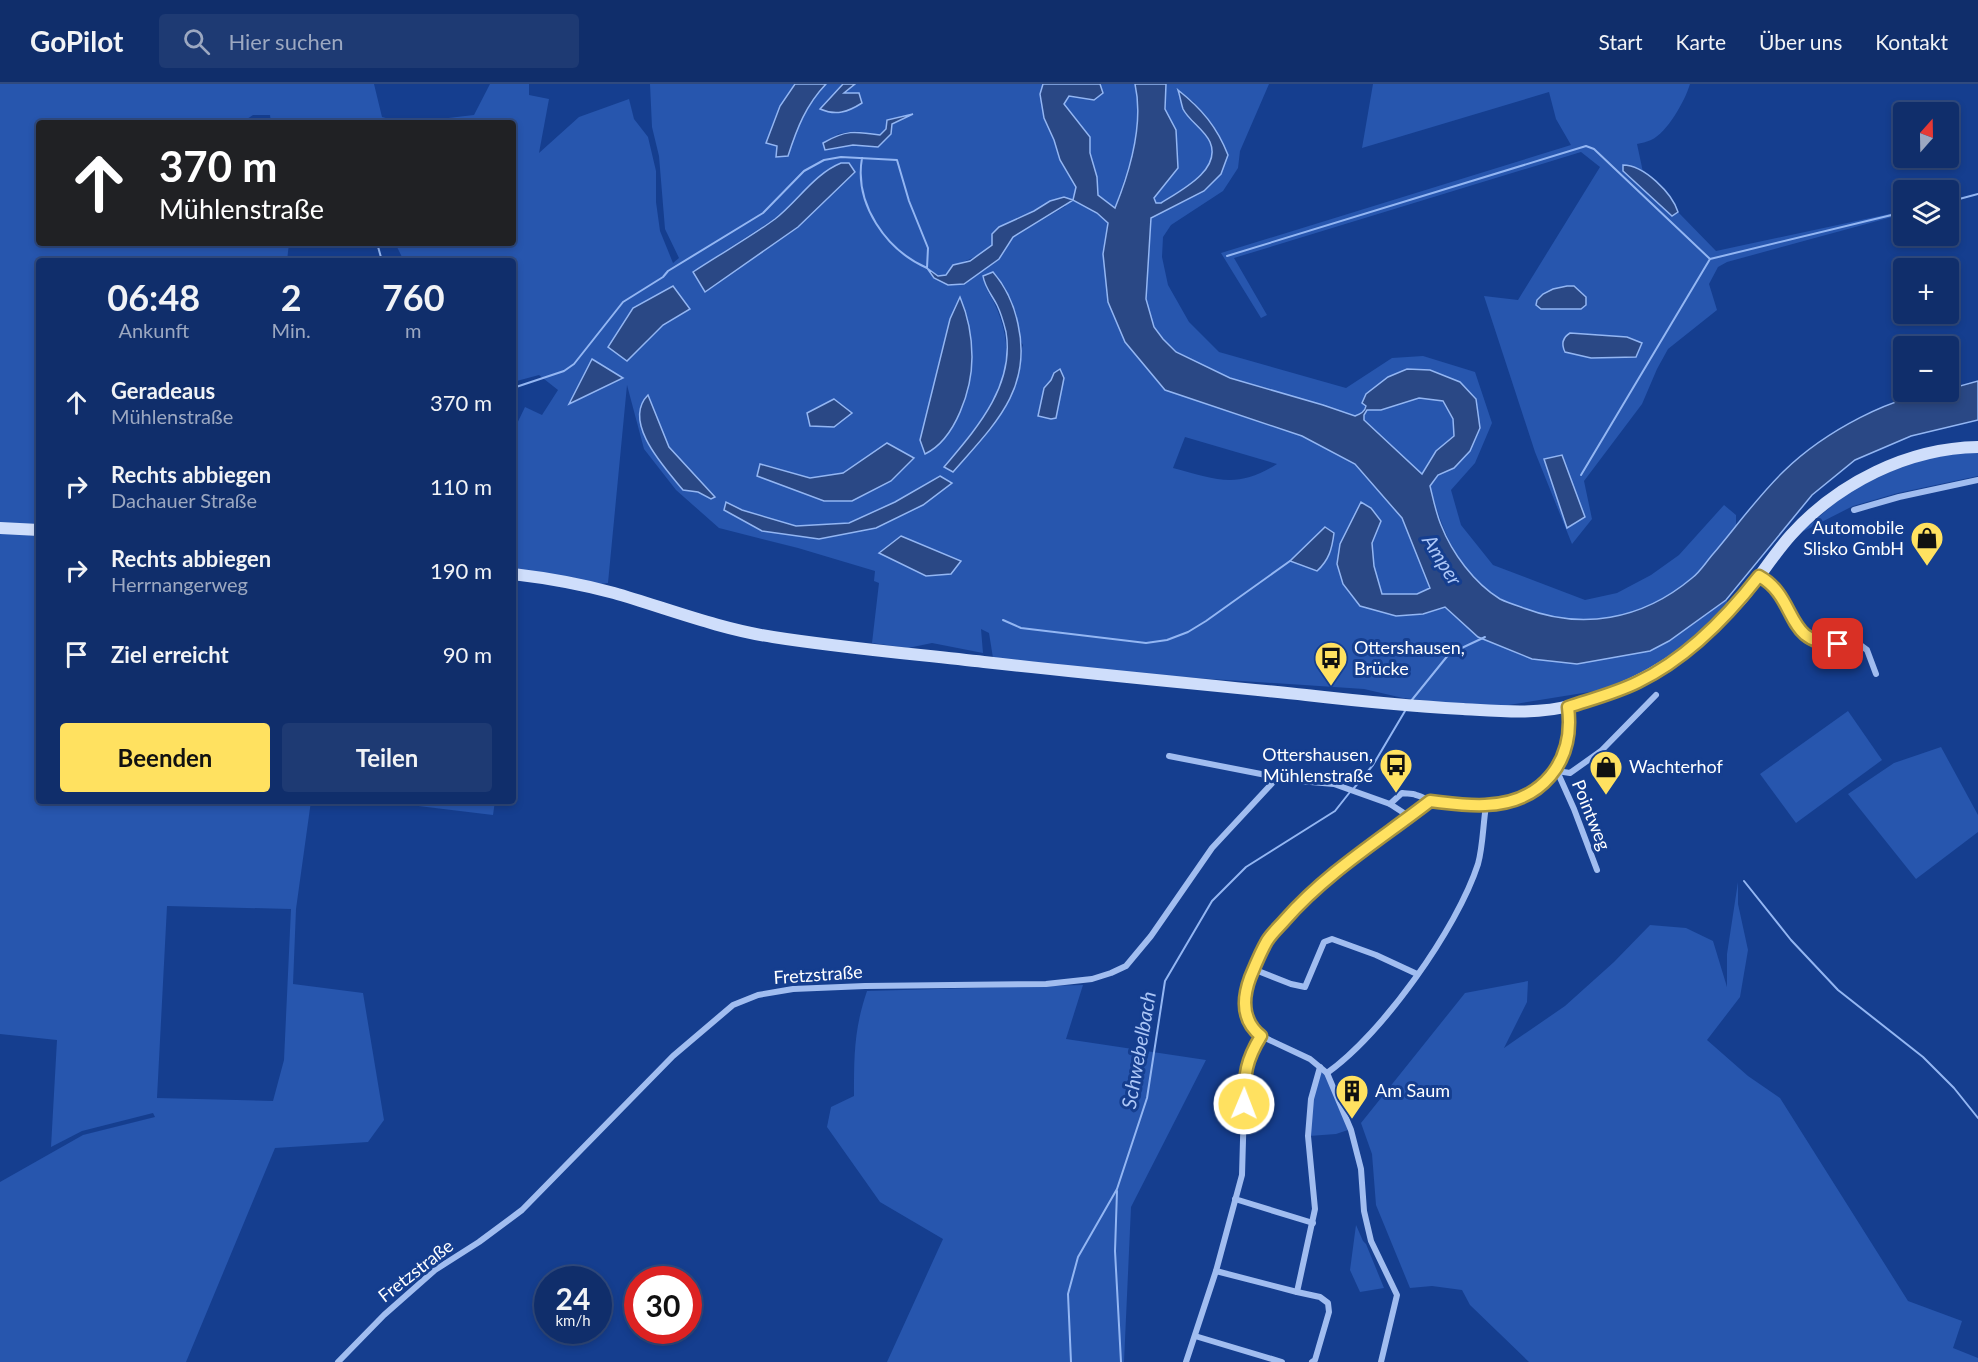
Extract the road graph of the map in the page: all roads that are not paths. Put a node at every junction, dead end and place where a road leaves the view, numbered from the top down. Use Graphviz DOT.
graph roads {
  1 [pos="1978,447"];
  2 [pos="1978,480"];
  3 [pos="1854,510"];
  4 [pos="0,528"];
  5 [pos="36,530"];
  6 [pos="516,575"];
  7 [pos="1759,576"];
  8 [pos="1876,674"];
  9 [pos="1656,695"];
  10 [pos="1568,707"];
  11 [pos="1168,756"];
  12 [pos="1557,771"];
  13 [pos="1276,779"];
  14 [pos="1430,801"];
  15 [pos="1389,804"];
  16 [pos="1485,806"];
  17 [pos="1410,817"];
  18 [pos="1597,870"];
  19 [pos="1253,969"];
  20 [pos="1417,974"];
  21 [pos="1261,1036"];
  22 [pos="1320,1067"];
  23 [pos="1327,1073"];
  24 [pos="1235,1199"];
  25 [pos="1313,1223"];
  26 [pos="1216,1271"];
  27 [pos="1297,1292"];
  28 [pos="1195,1336"];
  29 [pos="338,1362"];
  30 [pos="1186,1362"];
  31 [pos="1282,1362"];
  32 [pos="1312,1362"];
  33 [pos="1381,1362"];
  1 -- 7 [label="main road"];
  2 -- 3 [label="street"];
  4 -- 5 [label="main road"];
  6 -- 10 [label="main road"];
  7 -- 8 [label="street"];
  7 -- 10 [label="main road"];
  9 -- 12 [label="street"];
  10 -- 12 [label="street"];
  11 -- 13 [label="street"];
  12 -- 16 [label="street"];
  12 -- 18 [label="street, Pointweg"];
  13 -- 15 [label="street"];
  13 -- 29 [label="street, Fretzstraße"];
  14 -- 15 [label="street"];
  14 -- 16 [label="street"];
  14 -- 17 [label="street"];
  15 -- 17 [label="street"];
  16 -- 20 [label="street"];
  17 -- 19 [label="street"];
  19 -- 20 [label="street"];
  19 -- 21 [label="street"];
  20 -- 23 [label="street"];
  21 -- 22 [label="street"];
  21 -- 24 [label="street"];
  22 -- 23 [label="street"];
  22 -- 25 [label="street"];
  23 -- 33 [label="street"];
  24 -- 25 [label="street"];
  24 -- 26 [label="street"];
  25 -- 27 [label="street"];
  26 -- 27 [label="street"];
  26 -- 28 [label="street"];
  27 -- 32 [label="street"];
  28 -- 30 [label="street"];
  28 -- 31 [label="street"];
}
